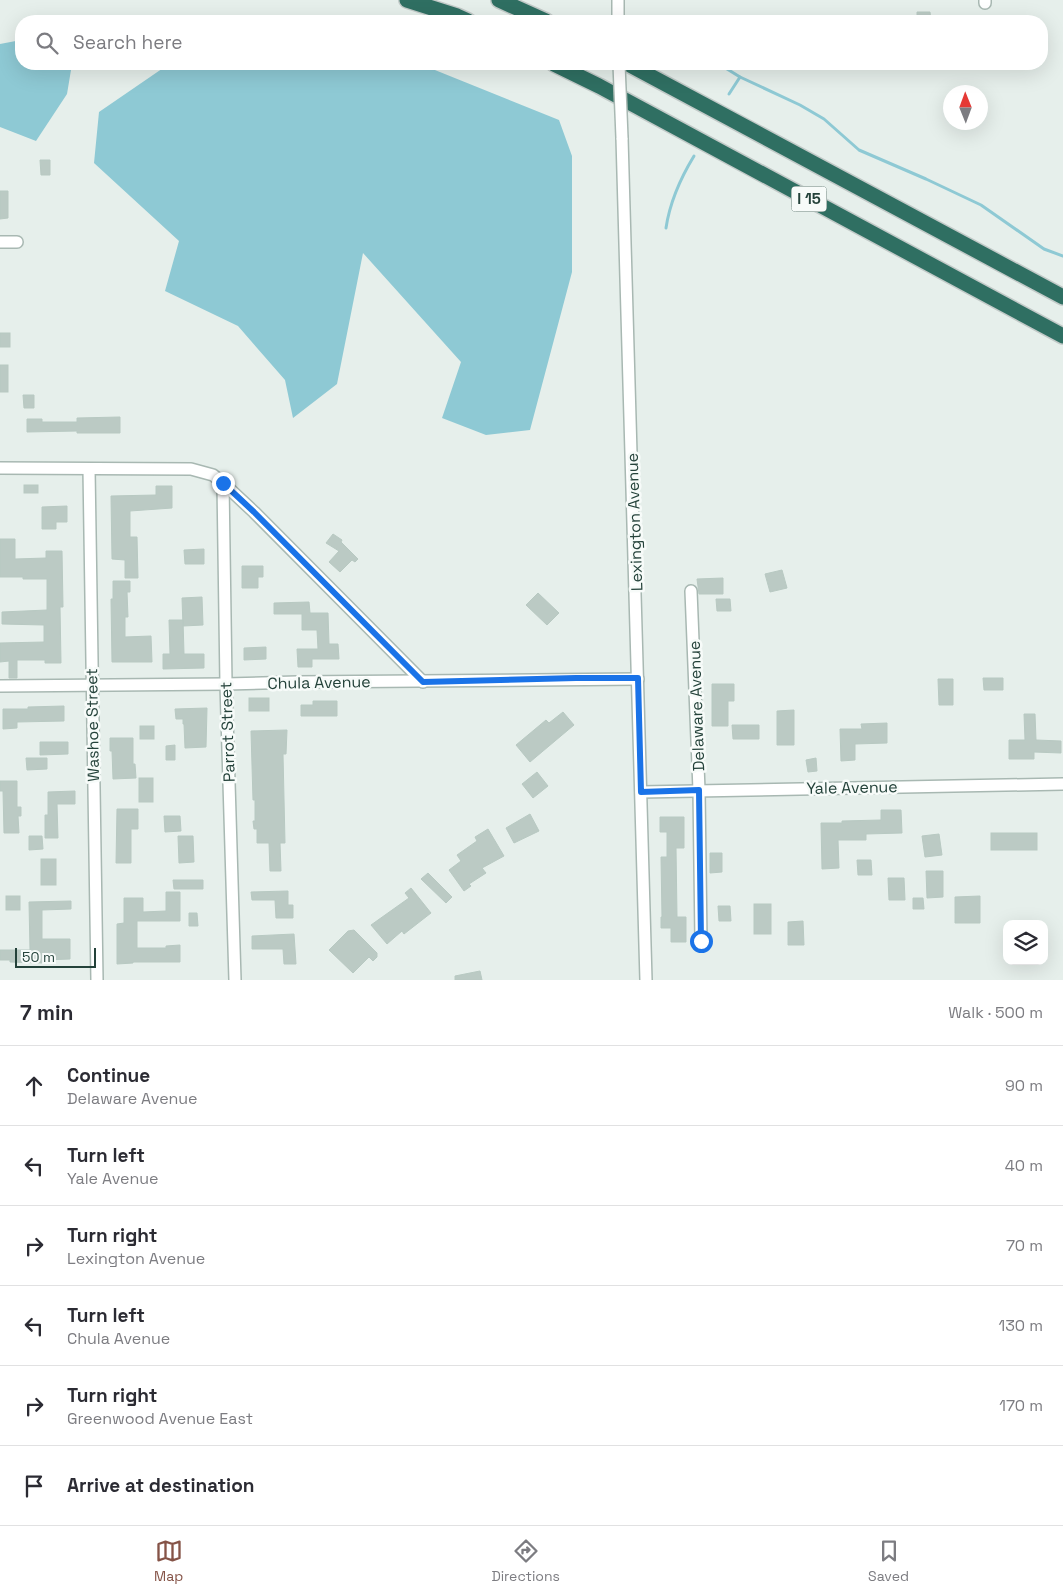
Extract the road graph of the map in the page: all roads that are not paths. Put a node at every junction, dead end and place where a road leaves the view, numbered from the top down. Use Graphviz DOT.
graph roads {
  1 [pos="407,0"];
  2 [pos="499,0"];
  3 [pos="618,0"];
  4 [pos="455,15"];
  5 [pos="533,15"];
  6 [pos="618,15"];
  7 [pos="566,70"];
  8 [pos="620,70"];
  9 [pos="639,70"];
  10 [pos="0,242"];
  11 [pos="17,242"];
  12 [pos="1063,297"];
  13 [pos="1063,336"];
  14 [pos="0,468"];
  15 [pos="89,469"];
  16 [pos="223,483"];
  17 [pos="691,591"];
  18 [pos="638,678"];
  19 [pos="423,682"];
  20 [pos="226,684"];
  21 [pos="91,685"];
  22 [pos="0,686"];
  23 [pos="1063,784"];
  24 [pos="699,790"];
  25 [pos="641,792"];
  26 [pos="701,941"];
  27 [pos="98,980"];
  28 [pos="235,980"];
  29 [pos="646,980"];
  1 -- 4 [label="highway"];
  2 -- 5 [label="highway"];
  3 -- 6 [label="street"];
  7 -- 13 [label="highway, I 15"];
  8 -- 18 [label="street, Lexington Avenue, bridge"];
  9 -- 12 [label="highway, I 15"];
  10 -- 11 [label="street"];
  14 -- 15 [label="street"];
  15 -- 16 [label="street"];
  15 -- 21 [label="street, Washoe Street"];
  16 -- 19 [label="street"];
  16 -- 20 [label="street, Parrot Street"];
  17 -- 24 [label="street, Delaware Avenue"];
  18 -- 19 [label="street, Chula Avenue"];
  18 -- 25 [label="street, Lexington Avenue"];
  19 -- 20 [label="street, Chula Avenue"];
  20 -- 21 [label="street, Chula Avenue"];
  20 -- 28 [label="street, Parrot Street"];
  21 -- 22 [label="street, Chula Avenue"];
  21 -- 27 [label="street, Washoe Street"];
  23 -- 24 [label="street, Yale Avenue"];
  24 -- 25 [label="street, Yale Avenue"];
  24 -- 26 [label="street, Delaware Avenue"];
  25 -- 29 [label="street, Lexington Avenue"];
}
